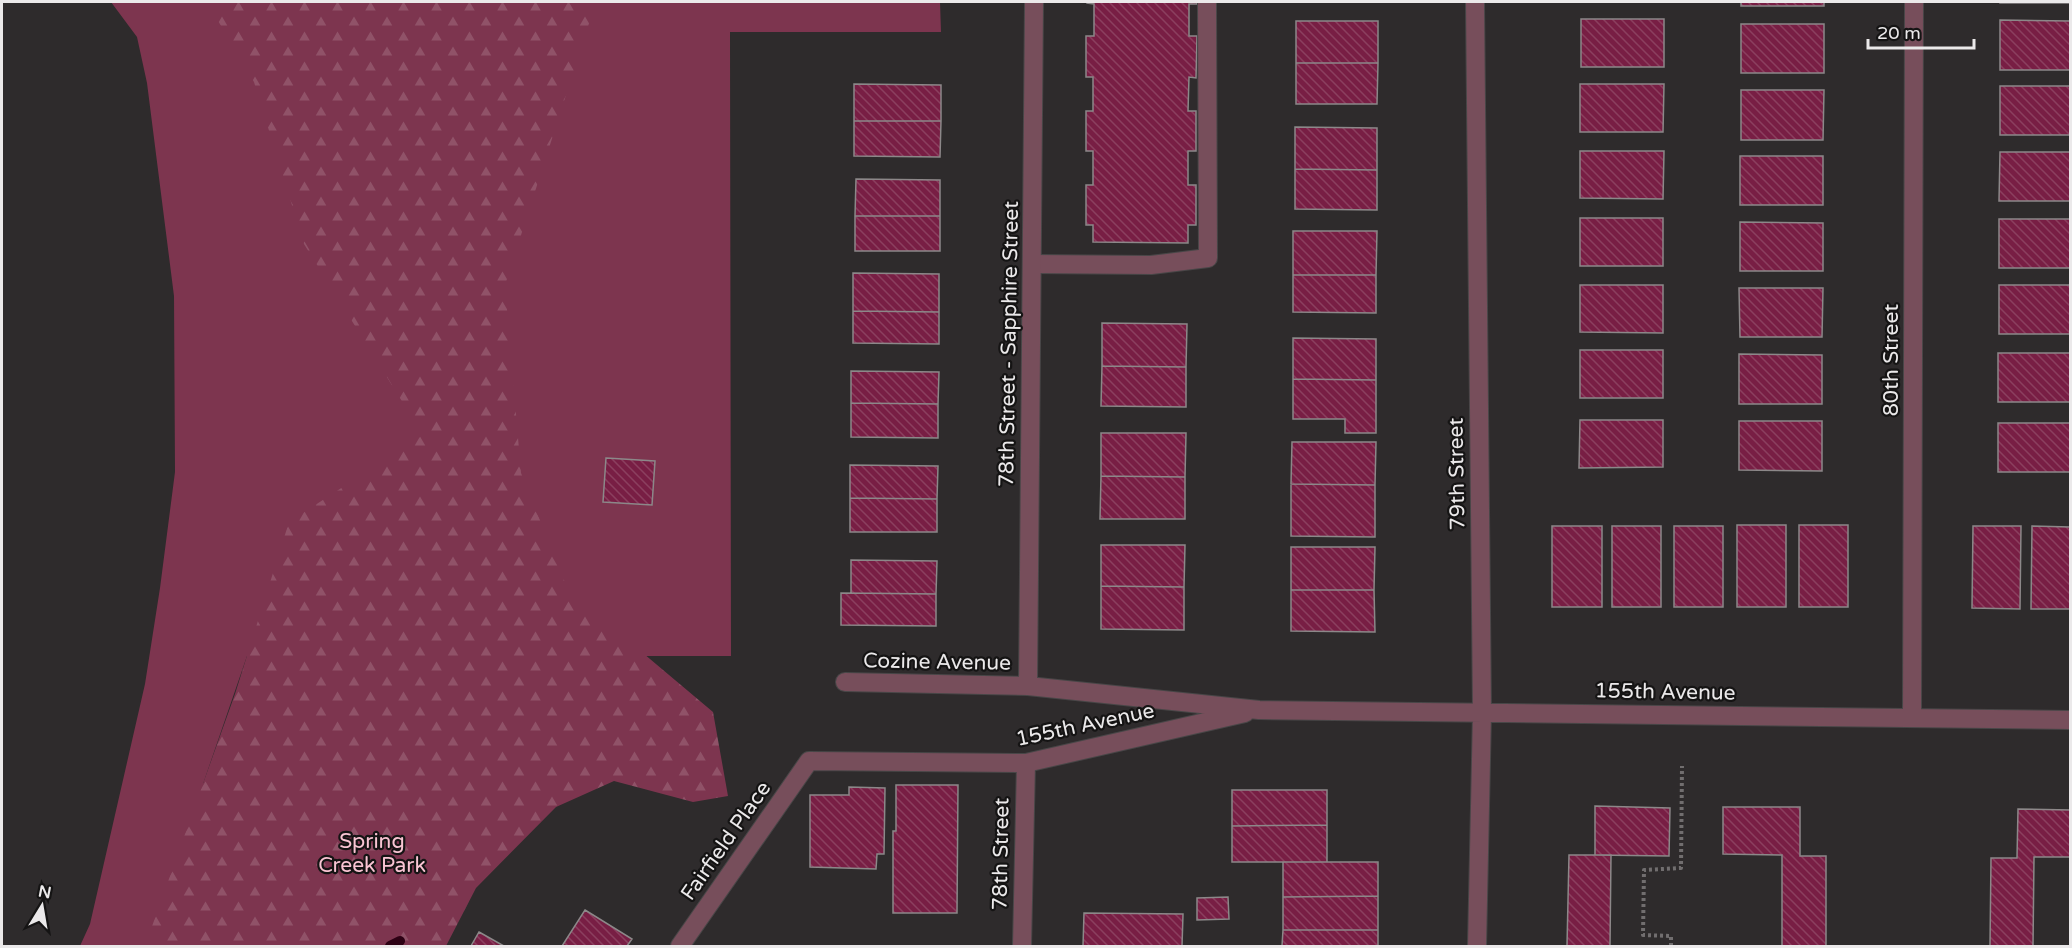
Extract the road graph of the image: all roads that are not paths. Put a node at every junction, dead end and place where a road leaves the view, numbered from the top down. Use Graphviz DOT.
graph roads {
  1 [pos="1035,2"];
  2 [pos="1207,2"];
  3 [pos="1475,2"];
  4 [pos="1914,2"];
  5 [pos="1032,264"];
  6 [pos="845,682"];
  7 [pos="1028,686"];
  8 [pos="1259,710"];
  9 [pos="1482,712"];
  10 [pos="1912,718"];
  11 [pos="2070,720"];
  12 [pos="809,761"];
  13 [pos="1026,763"];
  14 [pos="680,946"];
  15 [pos="1022,946"];
  16 [pos="1477,946"];
  1 -- 5 [label="street, 78th Street - Sapphire Street"];
  2 -- 5 [label="street"];
  3 -- 9 [label="street, 79th Street"];
  4 -- 10 [label="street, 80th Street"];
  5 -- 7 [label="street, 78th Street - Sapphire Street"];
  6 -- 7 [label="street, Cozine Avenue"];
  7 -- 8 [label="street, 155th Avenue"];
  8 -- 9 [label="street, 155th Avenue"];
  8 -- 13 [label="street, 155th Avenue"];
  9 -- 10 [label="street, 155th Avenue"];
  9 -- 16 [label="street, 79th Street"];
  10 -- 11 [label="street, 155th Avenue"];
  12 -- 13 [label="street, 155th Avenue"];
  12 -- 14 [label="street, Fairfield Place"];
  13 -- 15 [label="street, 78th Street"];
}
